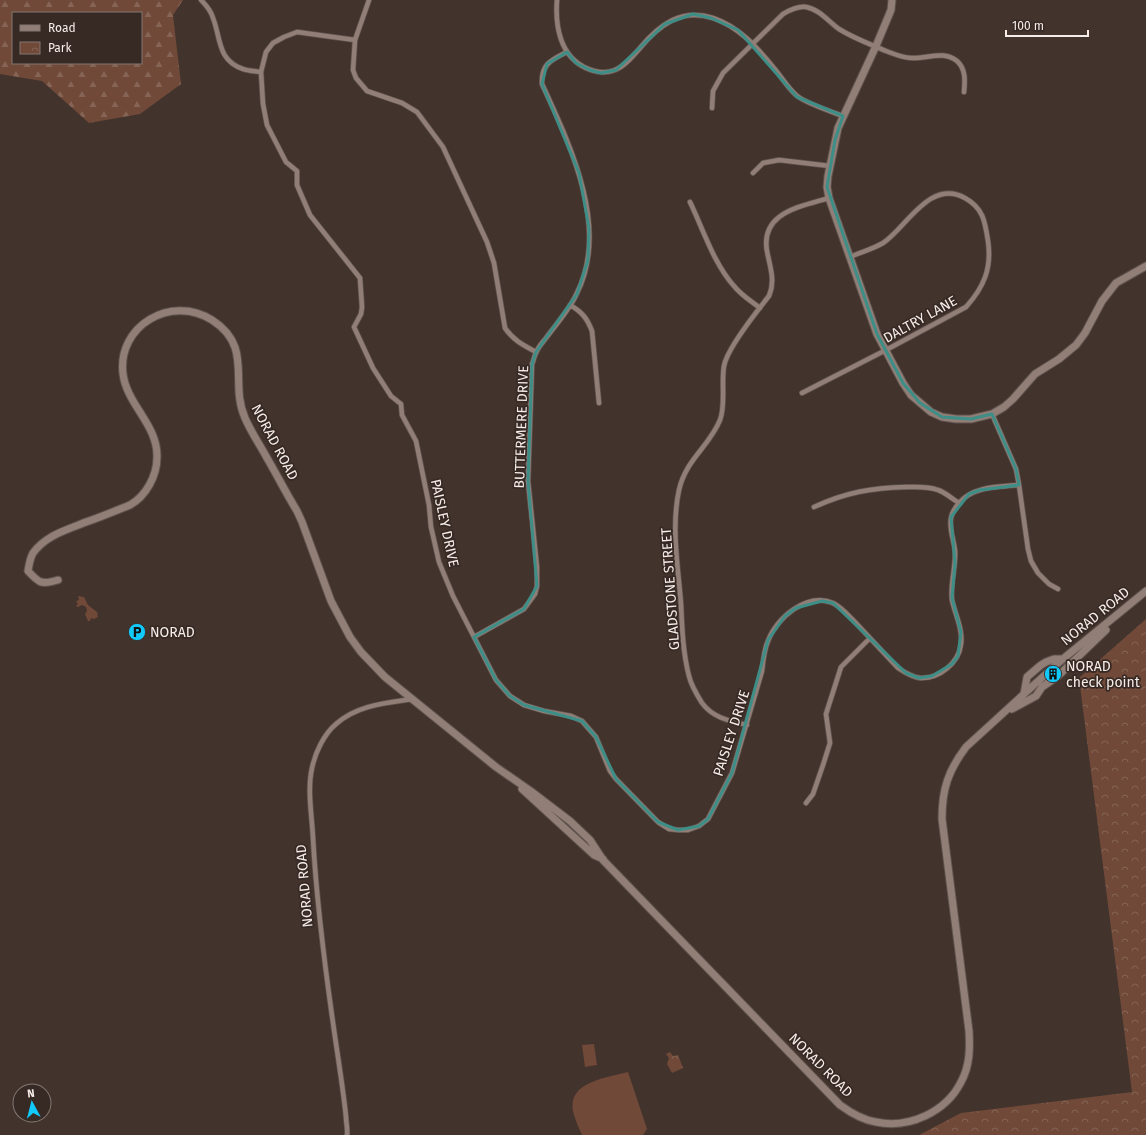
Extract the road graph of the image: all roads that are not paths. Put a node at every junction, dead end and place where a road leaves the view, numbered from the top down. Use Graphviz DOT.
graph roads {
  1 [pos="201,0"];
  2 [pos="369,0"];
  3 [pos="557,0"];
  4 [pos="892,0"];
  5 [pos="355,40"];
  6 [pos="753,44"];
  7 [pos="876,46"];
  8 [pos="567,52"];
  9 [pos="261,72"];
  10 [pos="964,92"];
  11 [pos="712,108"];
  12 [pos="843,116"];
  13 [pos="830,166"];
  14 [pos="753,173"];
  15 [pos="829,198"];
  16 [pos="690,202"];
  17 [pos="850,257"];
  18 [pos="1146,266"];
  19 [pos="570,305"];
  20 [pos="760,308"];
  21 [pos="886,350"];
  22 [pos="536,352"];
  23 [pos="802,393"];
  24 [pos="599,403"];
  25 [pos="992,414"];
  26 [pos="1019,485"];
  27 [pos="959,503"];
  28 [pos="814,507"];
  29 [pos="58,580"];
  30 [pos="1058,589"];
  31 [pos="1145,592"];
  32 [pos="474,637"];
  33 [pos="870,638"];
  34 [pos="414,699"];
  35 [pos="993,723"];
  36 [pos="747,725"];
  37 [pos="806,803"];
  38 [pos="347,1135"];
  1 -- 9 [label="street"];
  2 -- 5 [label="street"];
  3 -- 8 [label="street"];
  4 -- 7 [label="street"];
  5 -- 9 [label="street"];
  5 -- 22 [label="street"];
  6 -- 7 [label="street"];
  6 -- 8 [label="street"];
  6 -- 11 [label="street"];
  6 -- 12 [label="street"];
  7 -- 10 [label="street"];
  7 -- 12 [label="street"];
  8 -- 19 [label="street, BUTTERMERE DRIVE"];
  9 -- 32 [label="street, PAISLEY DRIVE"];
  12 -- 13 [label="street"];
  13 -- 14 [label="street"];
  13 -- 15 [label="street"];
  15 -- 17 [label="street"];
  15 -- 20 [label="street, GLADSTONE STREET"];
  16 -- 20 [label="street"];
  17 -- 21 [label="street"];
  17 -- 21 [label="street, DALTRY LANE"];
  18 -- 25 [label="street"];
  19 -- 22 [label="street, BUTTERMERE DRIVE"];
  19 -- 24 [label="street"];
  20 -- 36 [label="street, GLADSTONE STREET"];
  21 -- 23 [label="street, DALTRY LANE"];
  21 -- 25 [label="street"];
  22 -- 32 [label="street, BUTTERMERE DRIVE"];
  25 -- 26 [label="street"];
  26 -- 27 [label="street, PAISLEY DRIVE"];
  26 -- 30 [label="street"];
  27 -- 28 [label="street"];
  27 -- 33 [label="street, PAISLEY DRIVE"];
  29 -- 34 [label="street, NORAD ROAD"];
  31 -- 35 [label="street, NORAD ROAD"];
  31 -- 35 [label="street, NORAD ROAD"];
  32 -- 36 [label="street, PAISLEY DRIVE"];
  33 -- 36 [label="street, PAISLEY DRIVE"];
  33 -- 37 [label="street"];
  34 -- 35 [label="street, NORAD ROAD"];
  34 -- 38 [label="street, NORAD ROAD"];
}
